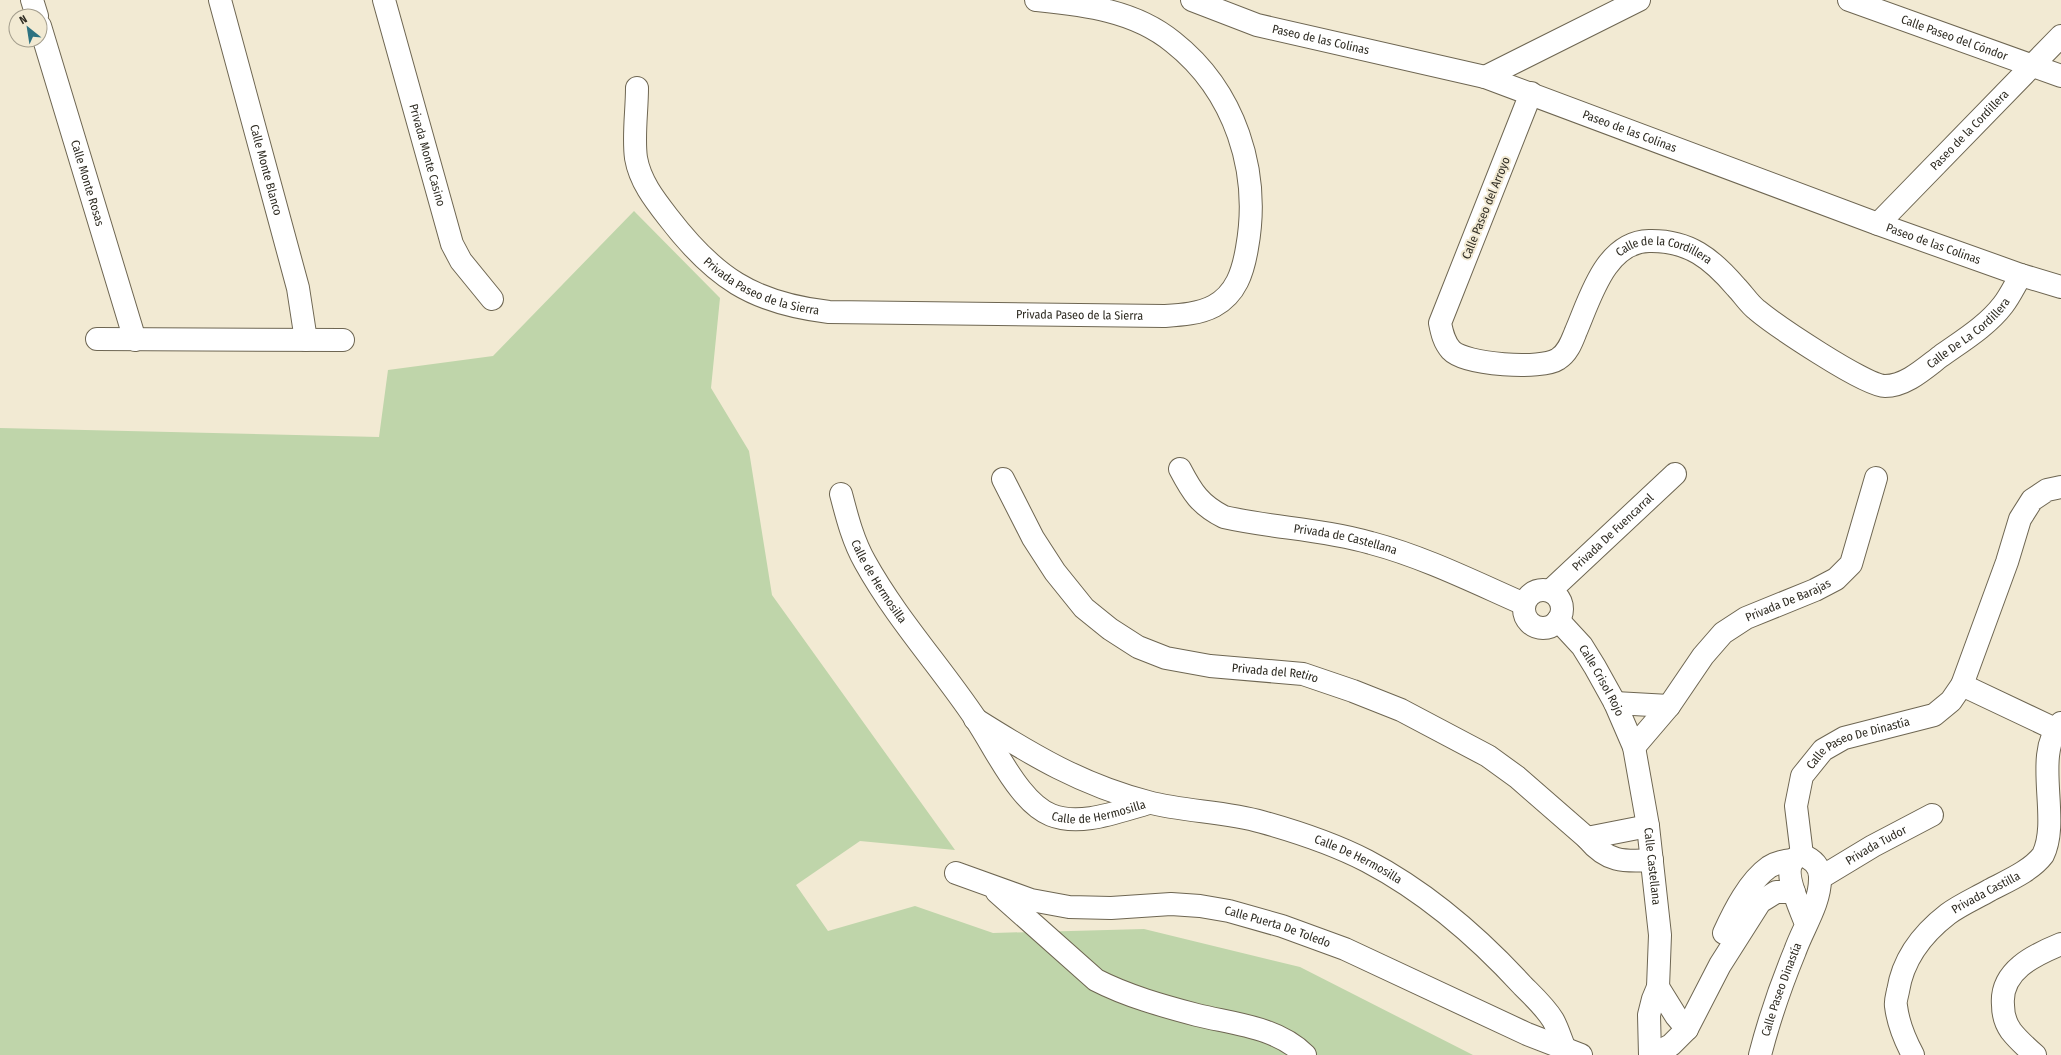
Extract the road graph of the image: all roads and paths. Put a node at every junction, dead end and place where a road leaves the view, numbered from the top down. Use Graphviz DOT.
graph roads {
  1 [pos="220,0"];
  2 [pos="384,0"];
  3 [pos="1036,0"];
  4 [pos="1192,0"];
  5 [pos="1639,0"];
  6 [pos="1849,0"];
  7 [pos="2061,36"];
  8 [pos="47,48"];
  9 [pos="2031,66"];
  10 [pos="2061,76"];
  11 [pos="1485,77"];
  12 [pos="638,88"];
  13 [pos="1532,93"];
  14 [pos="1878,224"];
  15 [pos="2021,275"];
  16 [pos="2061,287"];
  17 [pos="492,299"];
  18 [pos="1440,323"];
  19 [pos="97,339"];
  20 [pos="135,340"];
  21 [pos="306,340"];
  22 [pos="343,340"];
  23 [pos="1906,381"];
  24 [pos="1180,469"];
  25 [pos="1675,474"];
  26 [pos="1876,478"];
  27 [pos="1003,479"];
  28 [pos="2061,488"];
  29 [pos="840,494"];
  30 [pos="1550,591"];
  31 [pos="1524,604"];
  32 [pos="1558,620"];
  33 [pos="1962,686"];
  34 [pos="1615,703"];
  35 [pos="1669,706"];
  36 [pos="975,719"];
  37 [pos="2058,726"];
  38 [pos="1634,747"];
  39 [pos="1149,802"];
  40 [pos="1932,815"];
  41 [pos="1648,826"];
  42 [pos="1587,838"];
  43 [pos="1798,858"];
  44 [pos="1652,860"];
  45 [pos="956,873"];
  46 [pos="1820,878"];
  47 [pos="988,885"];
  48 [pos="1794,892"];
  49 [pos="1806,924"];
  50 [pos="2061,944"];
  51 [pos="1720,965"];
  52 [pos="1658,987"];
  53 [pos="1529,992"];
  54 [pos="1687,1029"];
  55 [pos="1527,1034"];
  56 [pos="1573,1052"];
  57 [pos="1305,1055"];
  58 [pos="1651,1055"];
  59 [pos="1760,1055"];
  60 [pos="1913,1055"];
  61 [pos="2035,1055"];
  1 -- 21 [label="street, Calle Monte Blanco"];
  2 -- 17 [label="street, Privada Monte Casino"];
  3 -- 12 [label="street, Privada Paseo de la Sierra"];
  4 -- 11 [label="street, Paseo de las Colinas"];
  5 -- 11 [label="street"];
  6 -- 9 [label="street, Calle Paseo del Cóndor"];
  7 -- 9 [label="street, Paseo de la Cordillera"];
  8 -- 20 [label="street, Calle Monte Rosas"];
  9 -- 10 [label="street, Calle Paseo del Cóndor"];
  9 -- 14 [label="street, Paseo de la Cordillera"];
  11 -- 13 [label="street, Paseo de las Colinas"];
  13 -- 14 [label="street, Paseo de las Colinas"];
  13 -- 18 [label="street, Calle Paseo del Arroyo"];
  14 -- 15 [label="street, Paseo de las Colinas"];
  15 -- 16 [label="street, Paseo de las Colinas"];
  15 -- 23 [label="street, Calle De La Cordillera"];
  18 -- 23 [label="street, Calle de la Cordillera"];
  19 -- 20 [label="street"];
  20 -- 21 [label="street"];
  21 -- 22 [label="street"];
  24 -- 31 [label="street, Privada de Castellana"];
  25 -- 30 [label="street, Privada De Fuencarral"];
  26 -- 35 [label="street, Privada De Barajas"];
  27 -- 42 [label="street, Privada del Retiro"];
  28 -- 33 [label="street, Calle Paseo De Dinastía"];
  29 -- 36 [label="street, Calle de Hermosilla"];
  30 -- 31 [label="street"];
  30 -- 32 [label="street"];
  31 -- 32 [label="street"];
  32 -- 34 [label="street, Calle Crisol Rojo"];
  33 -- 37 [label="street"];
  33 -- 43 [label="street, Calle Paseo De Dinastía"];
  34 -- 35 [label="street"];
  34 -- 38 [label="street, Calle Crisol Rojo"];
  35 -- 38 [label="street, Privada De Barajas"];
  36 -- 39 [label="street, Calle de Hermosilla"];
  36 -- 39 [label="street, Calle de Hermosilla"];
  37 -- 60 [label="street, Privada Castilla"];
  38 -- 41 [label="street, Calle Castellana"];
  39 -- 53 [label="street, Calle De Hermosilla"];
  40 -- 46 [label="street, Privada Tudor"];
  41 -- 42 [label="street"];
  41 -- 44 [label="street, Calle Castellana"];
  42 -- 44 [label="street"];
  43 -- 46 [label="street"];
  43 -- 48 [label="street"];
  43 -- 51 [label="street"];
  44 -- 52 [label="street, Calle Castellana"];
  45 -- 47 [label="street, Calle Puerta De Toledo"];
  46 -- 49 [label="street, Calle Paseo Dinastía"];
  47 -- 55 [label="street, Calle Puerta De Toledo"];
  47 -- 57 [label="street"];
  48 -- 49 [label="street"];
  48 -- 51 [label="street"];
  49 -- 59 [label="street, Calle Paseo Dinastía"];
  50 -- 61 [label="street"];
  51 -- 54 [label="street"];
  52 -- 54 [label="street"];
  52 -- 58 [label="street, Calle Castellana"];
  53 -- 55 [label="street"];
  53 -- 56 [label="street, Calle De Hermosilla"];
  54 -- 58 [label="street"];
  55 -- 56 [label="street, Calle Puerta De Toledo"];
}
